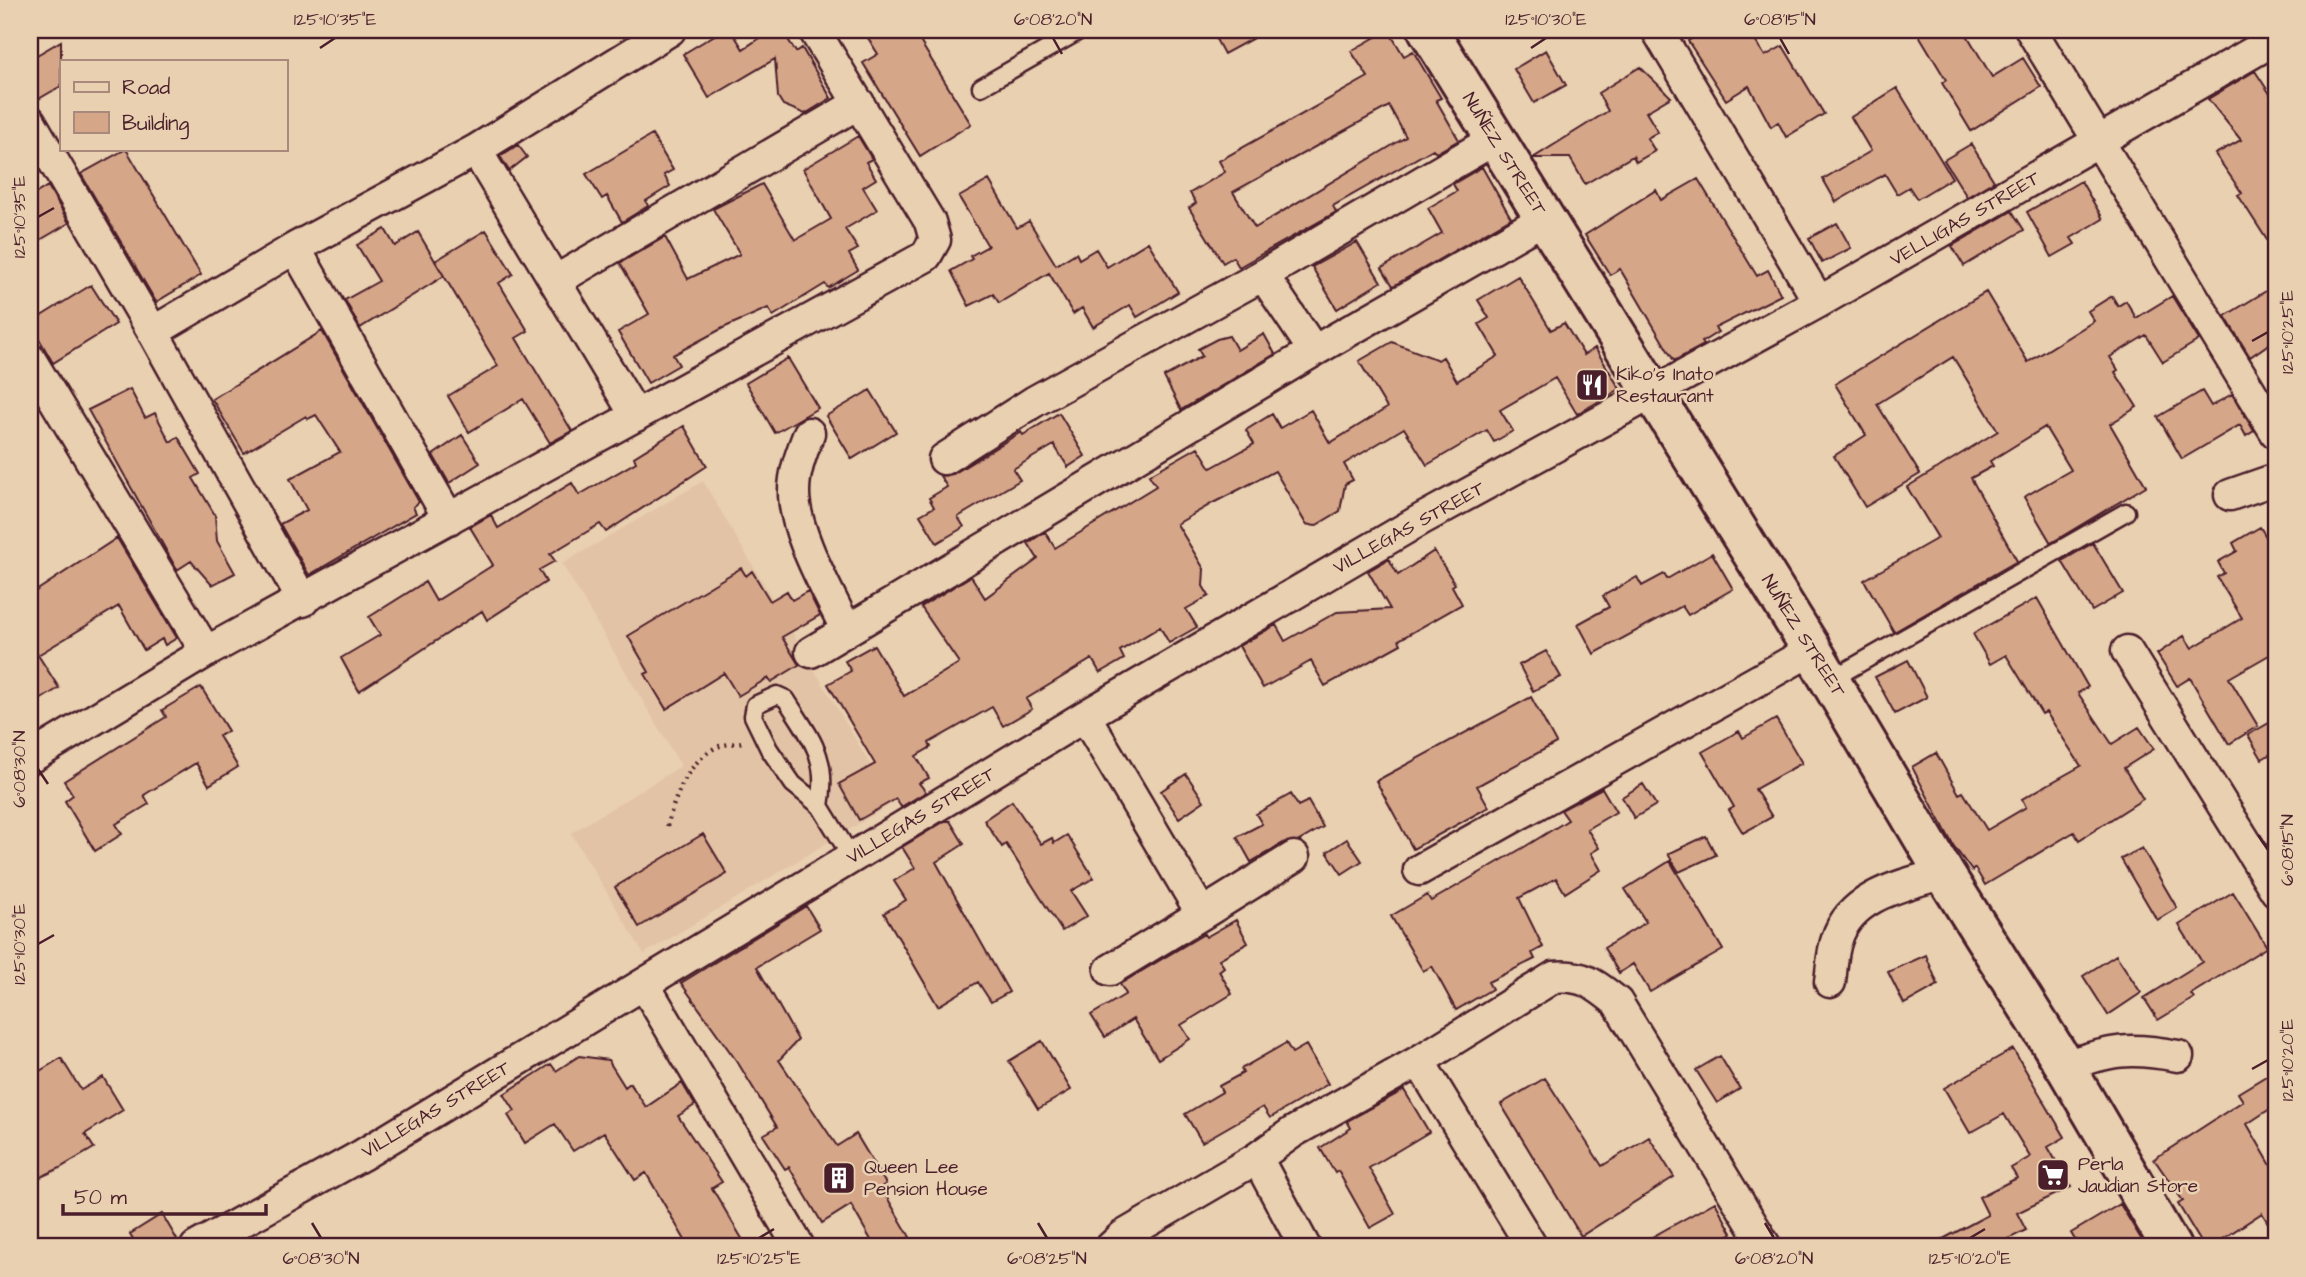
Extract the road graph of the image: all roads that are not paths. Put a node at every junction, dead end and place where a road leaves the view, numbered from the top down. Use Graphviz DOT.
graph roads {
  1 [pos="670,30"];
  2 [pos="814,30"];
  3 [pos="1082,30"];
  4 [pos="1428,30"];
  5 [pos="2031,30"];
  6 [pos="1665,33"];
  7 [pos="2268,44"];
  8 [pos="981,87"];
  9 [pos="859,103"];
  10 [pos="30,121"];
  11 [pos="1495,139"];
  12 [pos="2101,141"];
  13 [pos="476,150"];
  14 [pos="1544,219"];
  15 [pos="295,248"];
  16 [pos="1263,275"];
  17 [pos="557,280"];
  18 [pos="1819,302"];
  19 [pos="153,332"];
  20 [pos="1314,351"];
  21 [pos="30,359"];
  22 [pos="1652,396"];
  23 [pos="636,416"];
  24 [pos="809,433"];
  25 [pos="2276,433"];
  26 [pos="944,459"];
  27 [pos="2276,479"];
  28 [pos="2230,495"];
  29 [pos="2126,512"];
  30 [pos="449,519"];
  31 [pos="303,601"];
  32 [pos="846,629"];
  33 [pos="2127,651"];
  34 [pos="206,652"];
  35 [pos="811,652"];
  36 [pos="1821,665"];
  37 [pos="1085,716"];
  38 [pos="30,758"];
  39 [pos="820,806"];
  40 [pos="1294,857"];
  41 [pos="852,858"];
  42 [pos="1419,870"];
  43 [pos="1944,873"];
  44 [pos="2276,891"];
  45 [pos="1202,914"];
  46 [pos="1110,970"];
  47 [pos="1830,982"];
  48 [pos="644,984"];
  49 [pos="2178,1056"];
  50 [pos="1419,1061"];
  51 [pos="2065,1066"];
  52 [pos="1256,1157"];
  53 [pos="196,1247"];
  54 [pos="799,1247"];
  55 [pos="1111,1247"];
  56 [pos="1305,1247"];
  57 [pos="1532,1247"];
  58 [pos="1766,1247"];
  59 [pos="2171,1247"];
  1 -- 13 [label="street"];
  2 -- 9 [label="street"];
  3 -- 8 [label="lane"];
  4 -- 11 [label="street, NUÑEZ STREET"];
  5 -- 12 [label="street"];
  6 -- 18 [label="street"];
  7 -- 12 [label="street, VELLIGAS STREET"];
  9 -- 17 [label="street"];
  9 -- 23 [label="street"];
  10 -- 19 [label="street"];
  11 -- 14 [label="street, NUÑEZ STREET"];
  11 -- 16 [label="street"];
  12 -- 18 [label="street, VELLIGAS STREET"];
  12 -- 25 [label="street"];
  13 -- 15 [label="street"];
  13 -- 17 [label="street"];
  14 -- 20 [label="street"];
  14 -- 22 [label="street, NUÑEZ STREET"];
  15 -- 19 [label="street"];
  15 -- 30 [label="street"];
  16 -- 20 [label="street"];
  16 -- 26 [label="street"];
  17 -- 23 [label="street"];
  18 -- 22 [label="street, VELLIGAS STREET"];
  19 -- 31 [label="street"];
  20 -- 32 [label="street"];
  21 -- 34 [label="street"];
  22 -- 36 [label="street, NUÑEZ STREET"];
  22 -- 37 [label="street, VILLEGAS STREET"];
  23 -- 30 [label="street"];
  24 -- 32 [label="street"];
  27 -- 28 [label="street"];
  29 -- 36 [label="lane"];
  30 -- 31 [label="street"];
  31 -- 34 [label="street"];
  32 -- 35 [label="street"];
  33 -- 44 [label="street"];
  34 -- 38 [label="street"];
  36 -- 42 [label="street"];
  36 -- 43 [label="street, NUÑEZ STREET"];
  37 -- 41 [label="street, VILLEGAS STREET"];
  37 -- 45 [label="street"];
  39 -- 39 [label="lane"];
  39 -- 41 [label="lane"];
  40 -- 45 [label="street"];
  41 -- 48 [label="street, VILLEGAS STREET"];
  43 -- 47 [label="street"];
  43 -- 51 [label="street, NUÑEZ STREET"];
  45 -- 46 [label="street"];
  48 -- 53 [label="street, VILLEGAS STREET"];
  48 -- 54 [label="street"];
  49 -- 51 [label="street"];
  50 -- 52 [label="street"];
  50 -- 57 [label="street"];
  50 -- 58 [label="street"];
  51 -- 59 [label="street, NUÑEZ STREET"];
  52 -- 55 [label="street"];
  52 -- 56 [label="street"];
}
